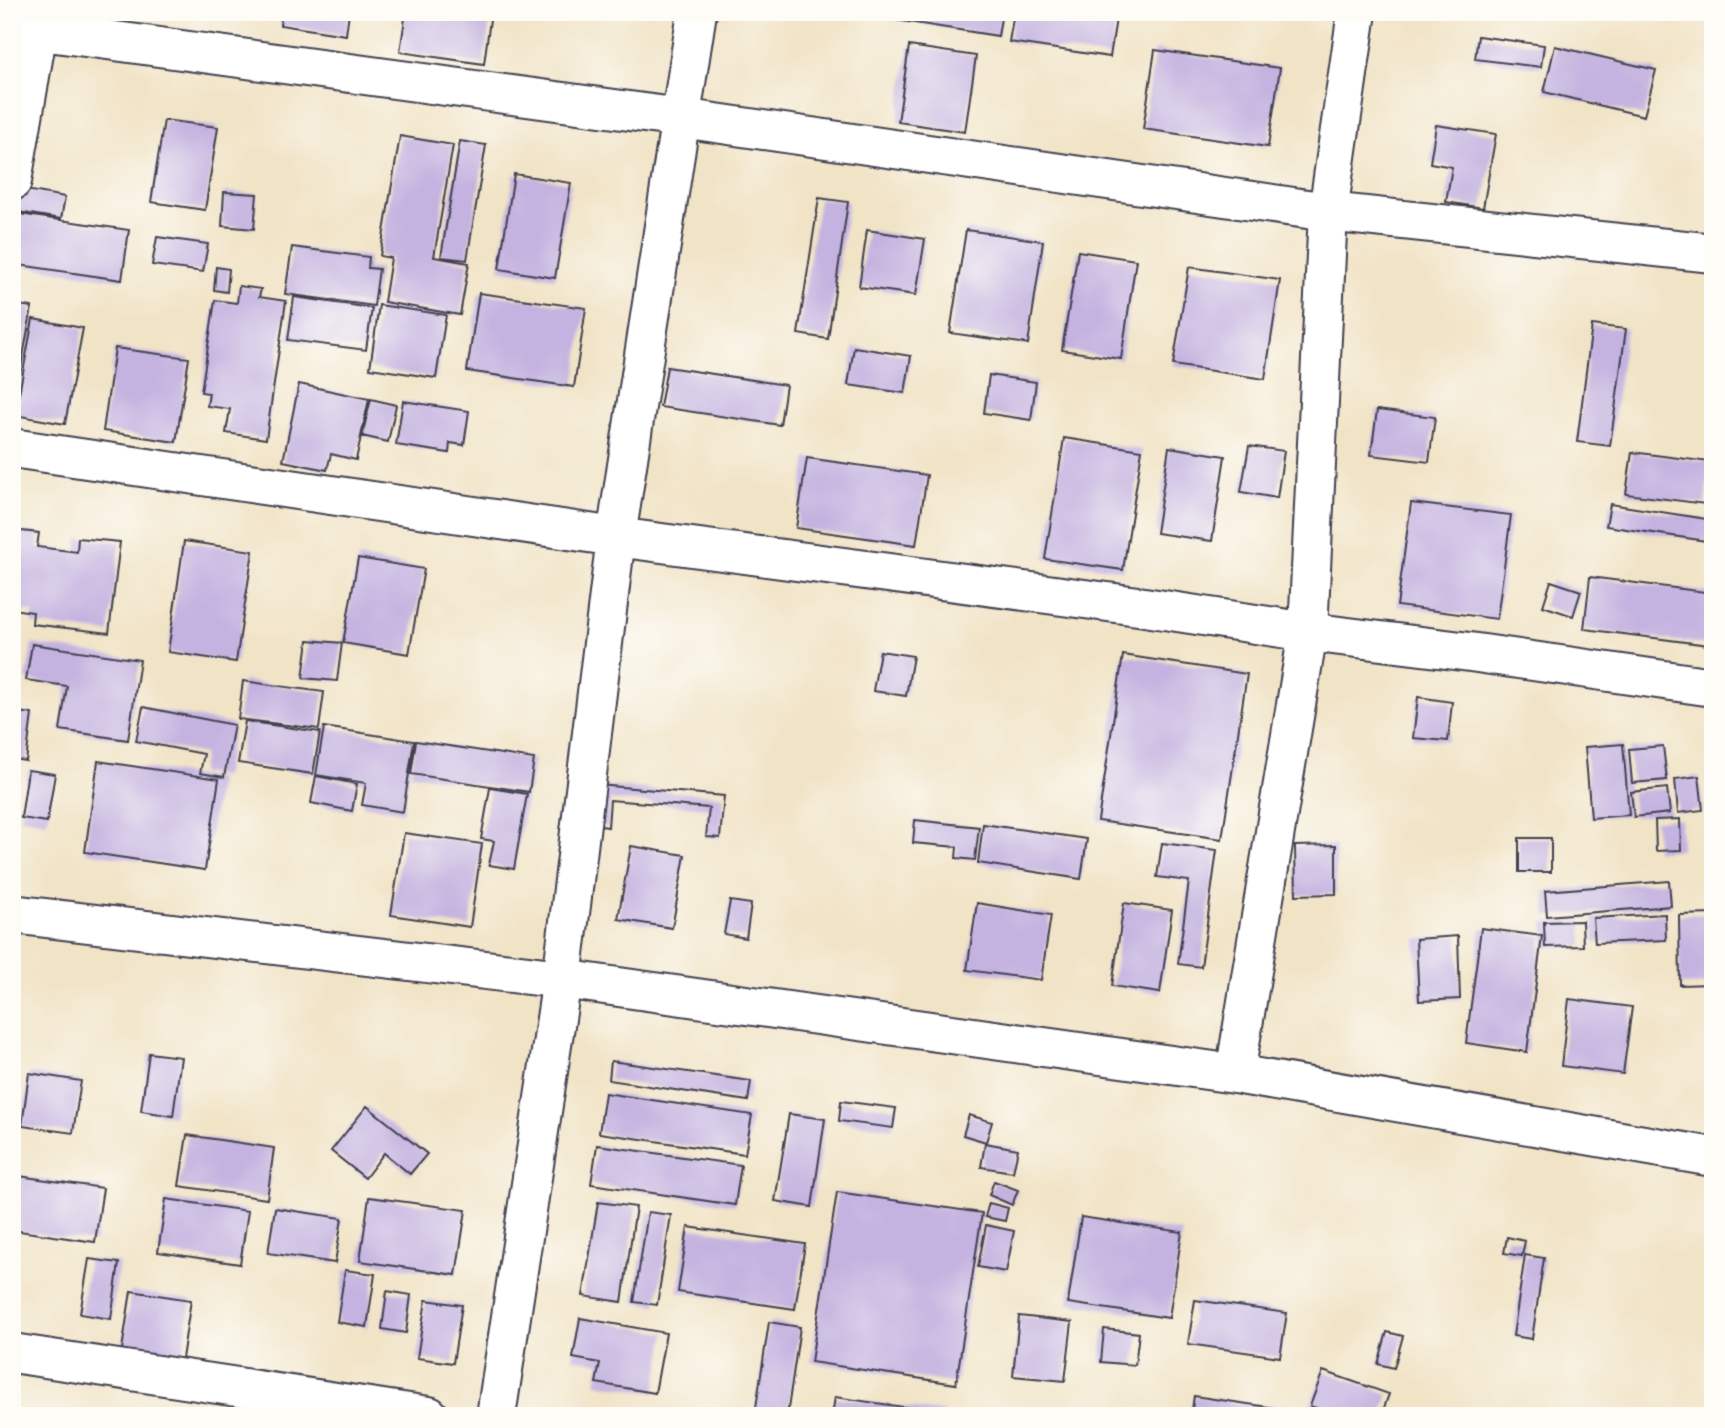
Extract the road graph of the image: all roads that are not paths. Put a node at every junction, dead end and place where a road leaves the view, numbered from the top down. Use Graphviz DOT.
graph roads {
  1 [pos="697,12"];
  2 [pos="1357,12"];
  3 [pos="31,24"];
  4 [pos="681,118"];
  5 [pos="12,181"];
  6 [pos="1328,212"];
  7 [pos="1713,253"];
  8 [pos="12,448"];
  9 [pos="616,537"];
  10 [pos="1308,632"];
  11 [pos="1713,687"];
  12 [pos="12,915"];
  13 [pos="562,979"];
  14 [pos="1235,1074"];
  15 [pos="1713,1157"];
  16 [pos="12,1353"];
  17 [pos="429,1416"];
  18 [pos="496,1416"];
  1 -- 4 [label="street"];
  2 -- 6 [label="street"];
  3 -- 4 [label="street"];
  3 -- 5 [label="street"];
  4 -- 6 [label="street"];
  4 -- 9 [label="street"];
  6 -- 7 [label="street"];
  6 -- 10 [label="street"];
  8 -- 9 [label="street"];
  9 -- 10 [label="street"];
  9 -- 13 [label="street"];
  10 -- 11 [label="street"];
  10 -- 14 [label="street"];
  12 -- 13 [label="street"];
  13 -- 14 [label="street"];
  13 -- 18 [label="street"];
  14 -- 15 [label="street"];
  16 -- 17 [label="street"];
}
